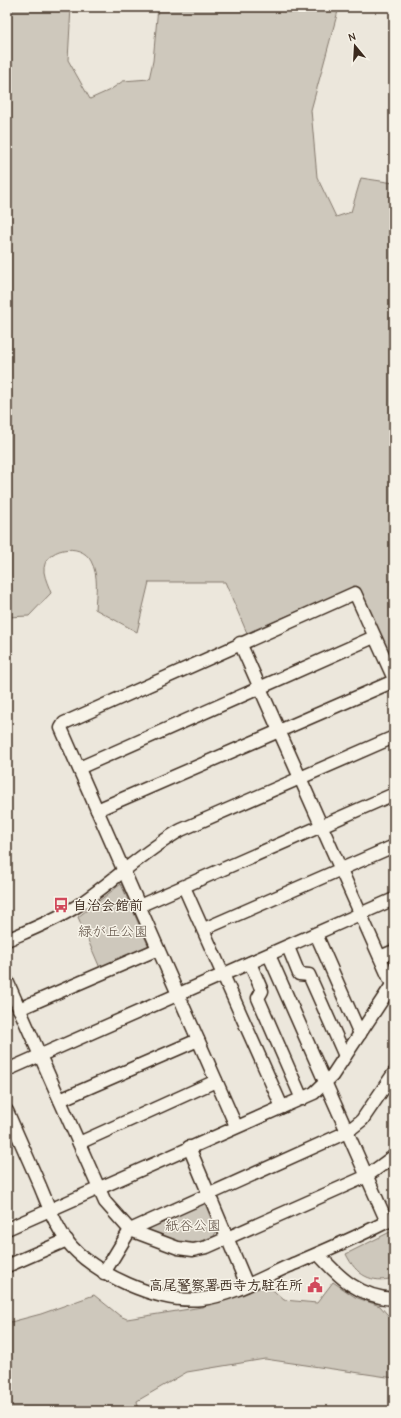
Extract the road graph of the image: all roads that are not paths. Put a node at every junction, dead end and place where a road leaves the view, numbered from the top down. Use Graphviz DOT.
graph roads {
  1 [pos="374,637"];
  2 [pos="240,644"];
  3 [pos="394,680"];
  4 [pos="260,687"];
  5 [pos="279,731"];
  6 [pos="394,737"];
  7 [pos="79,768"];
  8 [pos="300,779"];
  9 [pos="394,794"];
  10 [pos="97,810"];
  11 [pos="322,826"];
  12 [pos="394,846"];
  13 [pos="341,870"];
  14 [pos="124,871"];
  15 [pos="184,887"];
  16 [pos="394,899"];
  17 [pos="139,906"];
  18 [pos="361,914"];
  19 [pos="204,929"];
  20 [pos="316,934"];
  21 [pos="7,940"];
  22 [pos="288,947"];
  23 [pos="158,949"];
  24 [pos="394,951"];
  25 [pos="269,955"];
  26 [pos="380,957"];
  27 [pos="250,964"];
  28 [pos="224,975"];
  29 [pos="7,981"];
  30 [pos="393,987"];
  31 [pos="178,995"];
  32 [pos="19,1009"];
  33 [pos="360,1034"];
  34 [pos="198,1040"];
  35 [pos="40,1055"];
  36 [pos="345,1056"];
  37 [pos="7,1070"];
  38 [pos="394,1073"];
  39 [pos="216,1081"];
  40 [pos="326,1083"];
  41 [pos="302,1099"];
  42 [pos="60,1100"];
  43 [pos="282,1107"];
  44 [pos="7,1112"];
  45 [pos="236,1126"];
  46 [pos="347,1132"];
  47 [pos="79,1143"];
  48 [pos="189,1147"];
  49 [pos="394,1156"];
  50 [pos="367,1176"];
  51 [pos="98,1188"];
  52 [pos="208,1193"];
  53 [pos="50,1210"];
  54 [pos="390,1220"];
  55 [pos="7,1229"];
  56 [pos="130,1230"];
  57 [pos="227,1238"];
  58 [pos="67,1240"];
  59 [pos="318,1254"];
  60 [pos="7,1266"];
  61 [pos="104,1273"];
  62 [pos="247,1285"];
  63 [pos="394,1299"];
  1 -- 2 [label="street"];
  1 -- 3 [label="street"];
  1 -- 4 [label="street"];
  2 -- 4 [label="street"];
  2 -- 7 [label="street"];
  3 -- 5 [label="street"];
  4 -- 5 [label="street"];
  4 -- 7 [label="street"];
  5 -- 8 [label="street"];
  5 -- 10 [label="street"];
  6 -- 8 [label="street"];
  7 -- 10 [label="street"];
  8 -- 11 [label="street"];
  8 -- 14 [label="street"];
  9 -- 11 [label="street"];
  10 -- 14 [label="street"];
  11 -- 13 [label="street"];
  11 -- 15 [label="street"];
  12 -- 13 [label="street"];
  13 -- 18 [label="street"];
  13 -- 19 [label="street"];
  14 -- 17 [label="street"];
  14 -- 21 [label="street"];
  15 -- 17 [label="street"];
  15 -- 19 [label="street"];
  16 -- 18 [label="street"];
  17 -- 23 [label="street"];
  18 -- 20 [label="street"];
  18 -- 26 [label="street"];
  19 -- 28 [label="street"];
  20 -- 22 [label="street"];
  20 -- 33 [label="street"];
  22 -- 25 [label="street"];
  22 -- 36 [label="street"];
  23 -- 31 [label="street"];
  23 -- 32 [label="street"];
  24 -- 26 [label="street"];
  25 -- 27 [label="street"];
  25 -- 40 [label="street"];
  26 -- 30 [label="street"];
  27 -- 28 [label="street"];
  27 -- 41 [label="street"];
  28 -- 31 [label="street"];
  28 -- 43 [label="street"];
  29 -- 32 [label="street"];
  30 -- 33 [label="street"];
  31 -- 34 [label="street"];
  31 -- 35 [label="street"];
  32 -- 35 [label="street"];
  33 -- 36 [label="street"];
  34 -- 39 [label="street"];
  34 -- 42 [label="street"];
  35 -- 37 [label="street"];
  35 -- 42 [label="street"];
  36 -- 40 [label="street"];
  38 -- 46 [label="street"];
  39 -- 45 [label="street"];
  39 -- 47 [label="street"];
  40 -- 41 [label="street"];
  40 -- 46 [label="street"];
  41 -- 43 [label="street"];
  42 -- 47 [label="street"];
  43 -- 45 [label="street"];
  44 -- 53 [label="street"];
  45 -- 48 [label="street"];
  46 -- 50 [label="street"];
  46 -- 52 [label="street"];
  47 -- 51 [label="street"];
  48 -- 51 [label="street"];
  48 -- 52 [label="street"];
  49 -- 50 [label="street"];
  50 -- 54 [label="street"];
  50 -- 57 [label="street"];
  51 -- 53 [label="street"];
  51 -- 56 [label="street"];
  52 -- 56 [label="street"];
  52 -- 57 [label="street"];
  53 -- 55 [label="street"];
  53 -- 58 [label="street"];
  54 -- 59 [label="street"];
  56 -- 57 [label="street"];
  56 -- 61 [label="street"];
  57 -- 62 [label="street"];
  58 -- 60 [label="street"];
  58 -- 61 [label="street"];
  59 -- 62 [label="street"];
  59 -- 63 [label="street"];
  61 -- 62 [label="street"];
}
